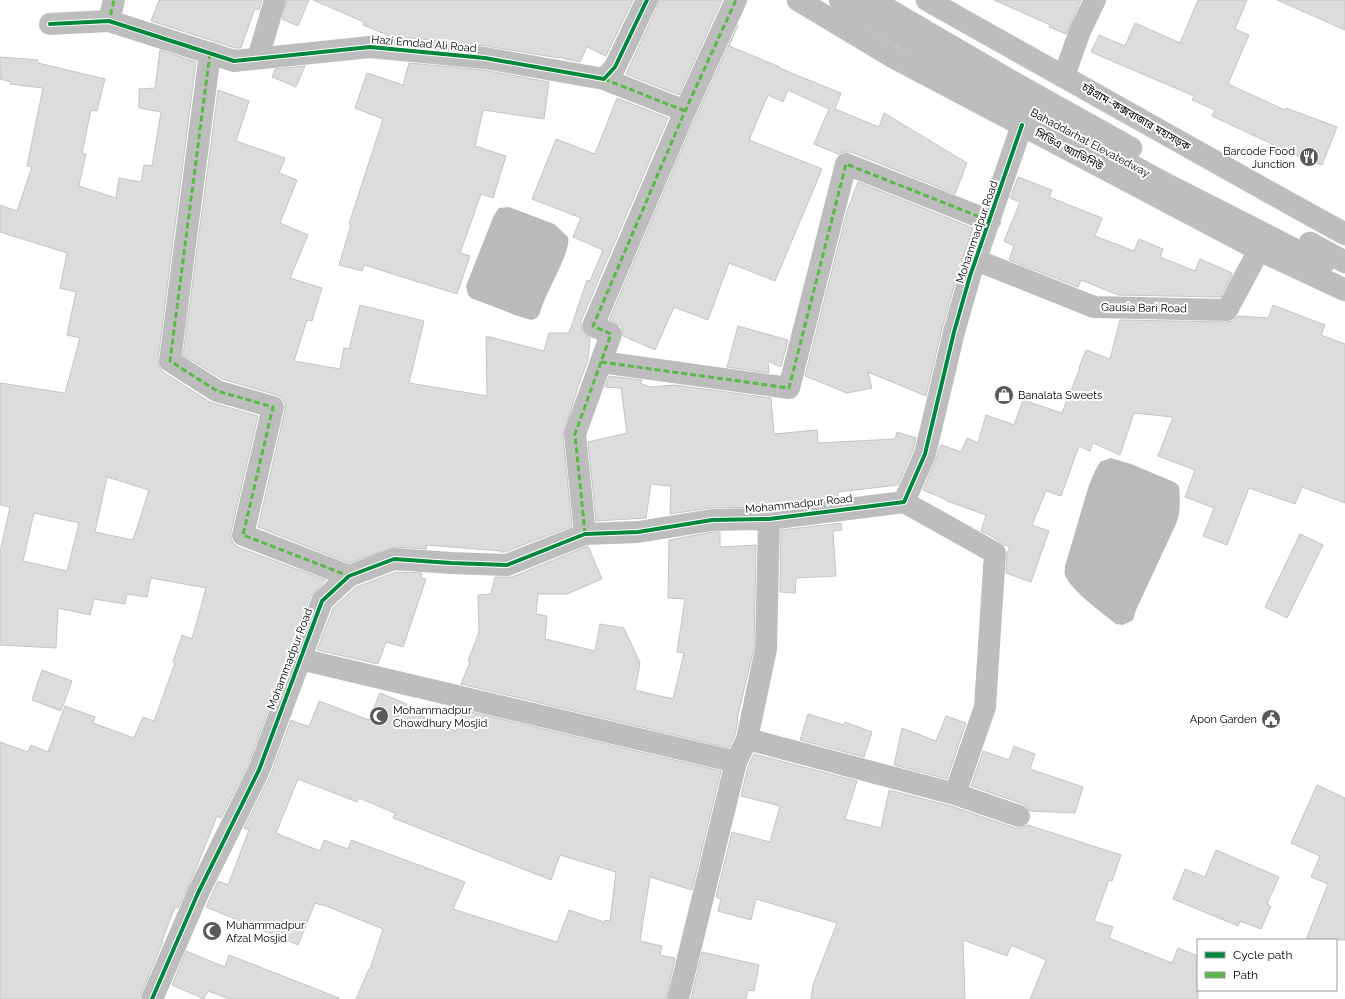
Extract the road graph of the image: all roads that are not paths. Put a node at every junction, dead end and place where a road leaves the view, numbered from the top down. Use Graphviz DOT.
graph roads {
  1 [pos="114,0"];
  2 [pos="275,0"];
  3 [pos="647,0"];
  4 [pos="736,0"];
  5 [pos="798,0"];
  6 [pos="840,0"];
  7 [pos="872,0"];
  8 [pos="1095,0"];
  9 [pos="935,2"];
  10 [pos="109,21"];
  11 [pos="50,24"];
  12 [pos="210,53"];
  13 [pos="258,58"];
  14 [pos="1064,76"];
  15 [pos="604,79"];
  16 [pos="685,111"];
  17 [pos="1022,125"];
  18 [pos="990,221"];
  19 [pos="1345,234"];
  20 [pos="1254,258"];
  21 [pos="976,260"];
  22 [pos="1345,262"];
  23 [pos="1345,275"];
  24 [pos="1345,290"];
  25 [pos="601,362"];
  26 [pos="904,502"];
  27 [pos="769,518"];
  28 [pos="585,534"];
  29 [pos="349,576"];
  30 [pos="300,660"];
  31 [pos="747,739"];
  32 [pos="736,762"];
  33 [pos="954,794"];
  34 [pos="1019,816"];
  35 [pos="152,999"];
  36 [pos="678,999"];
  1 -- 10 [label="main road"];
  2 -- 13 [label="main road"];
  3 -- 15 [label="main road"];
  4 -- 16 [label="main road"];
  5 -- 17 [label="main road, সিডিএ অ্যাভিনিউ"];
  6 -- 23 [label="main road, Bahaddarhat Elevatedway"];
  7 -- 22 [label="main road, Bahaddarhat Elevatedway"];
  8 -- 14 [label="main road"];
  9 -- 14 [label="main road, চট্টগ্রাম-কক্সবাজার মহাসড়ক"];
  10 -- 11 [label="main road"];
  10 -- 12 [label="main road, Hazi Emdad Ali Road"];
  12 -- 13 [label="main road, Hazi Emdad Ali Road"];
  12 -- 29 [label="main road"];
  13 -- 15 [label="main road, Hazi Emdad Ali Road"];
  14 -- 19 [label="main road, চট্টগ্রাম-কক্সবাজার মহাসড়ক"];
  15 -- 16 [label="main road, Hazi Emdad Ali Road"];
  16 -- 25 [label="main road"];
  17 -- 18 [label="main road, Mohammadpur Road"];
  17 -- 20 [label="main road, সিডিএ অ্যাভিনিউ"];
  18 -- 21 [label="main road, Mohammadpur Road"];
  18 -- 25 [label="main road"];
  20 -- 21 [label="main road, Gausia Bari Road"];
  20 -- 24 [label="main road, সিডিএ অ্যাভিনিউ"];
  21 -- 26 [label="main road, Mohammadpur Road"];
  25 -- 28 [label="main road"];
  26 -- 27 [label="main road, Mohammadpur Road"];
  26 -- 33 [label="main road"];
  27 -- 28 [label="main road, Mohammadpur Road"];
  27 -- 31 [label="main road"];
  28 -- 29 [label="main road, Mohammadpur Road"];
  29 -- 30 [label="main road, Mohammadpur Road"];
  30 -- 32 [label="main road"];
  30 -- 35 [label="main road, Mohammadpur Road"];
  31 -- 32 [label="main road"];
  31 -- 33 [label="main road"];
  32 -- 36 [label="main road"];
  33 -- 34 [label="main road"];
}
